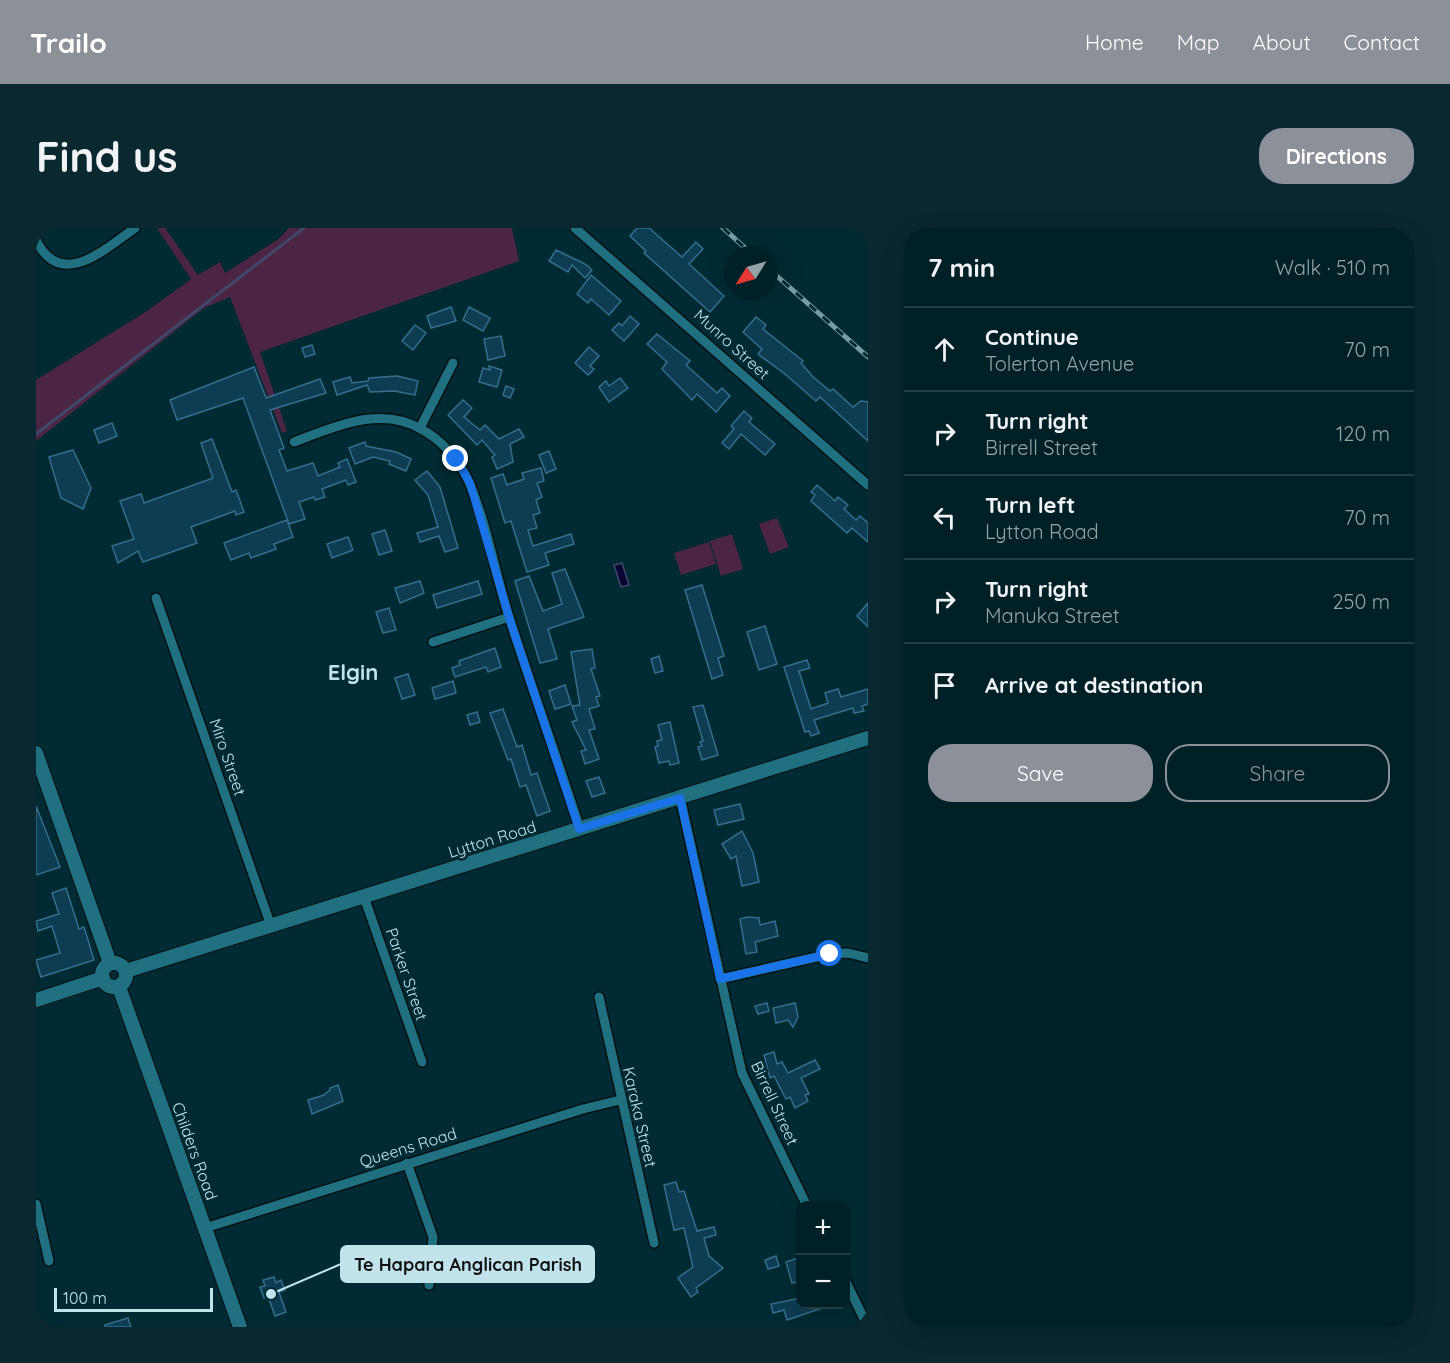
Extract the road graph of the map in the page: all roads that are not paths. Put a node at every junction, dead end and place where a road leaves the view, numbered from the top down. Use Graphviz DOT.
graph roads {
  1 [pos="135,228"];
  2 [pos="575,228"];
  3 [pos="36,240"];
  4 [pos="453,363"];
  5 [pos="420,428"];
  6 [pos="294,442"];
  7 [pos="868,485"];
  8 [pos="156,598"];
  9 [pos="509,617"];
  10 [pos="433,642"];
  11 [pos="868,738"];
  12 [pos="38,762"];
  13 [pos="680,798"];
  14 [pos="579,829"];
  15 [pos="364,897"];
  16 [pos="272,926"];
  17 [pos="868,958"];
  18 [pos="110,963"];
  19 [pos="126,971"];
  20 [pos="103,978"];
  21 [pos="720,979"];
  22 [pos="119,987"];
  23 [pos="599,997"];
  24 [pos="36,1000"];
  25 [pos="422,1062"];
  26 [pos="620,1100"];
  27 [pos="408,1163"];
  28 [pos="805,1201"];
  29 [pos="36,1204"];
  30 [pos="205,1228"];
  31 [pos="654,1243"];
  32 [pos="49,1261"];
  33 [pos="429,1285"];
  34 [pos="850,1290"];
  35 [pos="240,1327"];
  36 [pos="868,1327"];
  1 -- 3 [label="street"];
  2 -- 7 [label="street, Munro Street"];
  4 -- 5 [label="street"];
  5 -- 6 [label="street"];
  5 -- 9 [label="street"];
  8 -- 16 [label="street, Miro Street"];
  9 -- 10 [label="street"];
  9 -- 14 [label="street"];
  11 -- 13 [label="main road, Lytton Road"];
  12 -- 18 [label="main road"];
  13 -- 14 [label="main road, Lytton Road"];
  13 -- 21 [label="street, Birrell Street"];
  14 -- 15 [label="main road, Lytton Road"];
  15 -- 16 [label="main road, Lytton Road"];
  15 -- 25 [label="street, Parker Street"];
  16 -- 19 [label="main road, Lytton Road"];
  17 -- 21 [label="street"];
  18 -- 19 [label="main road"];
  18 -- 20 [label="main road"];
  19 -- 22 [label="main road"];
  20 -- 22 [label="main road"];
  20 -- 24 [label="main road"];
  21 -- 28 [label="street, Birrell Street"];
  22 -- 30 [label="main road, Childers Road"];
  23 -- 26 [label="street, Karaka Street"];
  26 -- 27 [label="street, Queens Road"];
  26 -- 31 [label="street, Karaka Street"];
  27 -- 30 [label="street, Queens Road"];
  27 -- 33 [label="street"];
  29 -- 32 [label="street"];
  30 -- 35 [label="main road, Childers Road"];
  34 -- 36 [label="street"];
}
